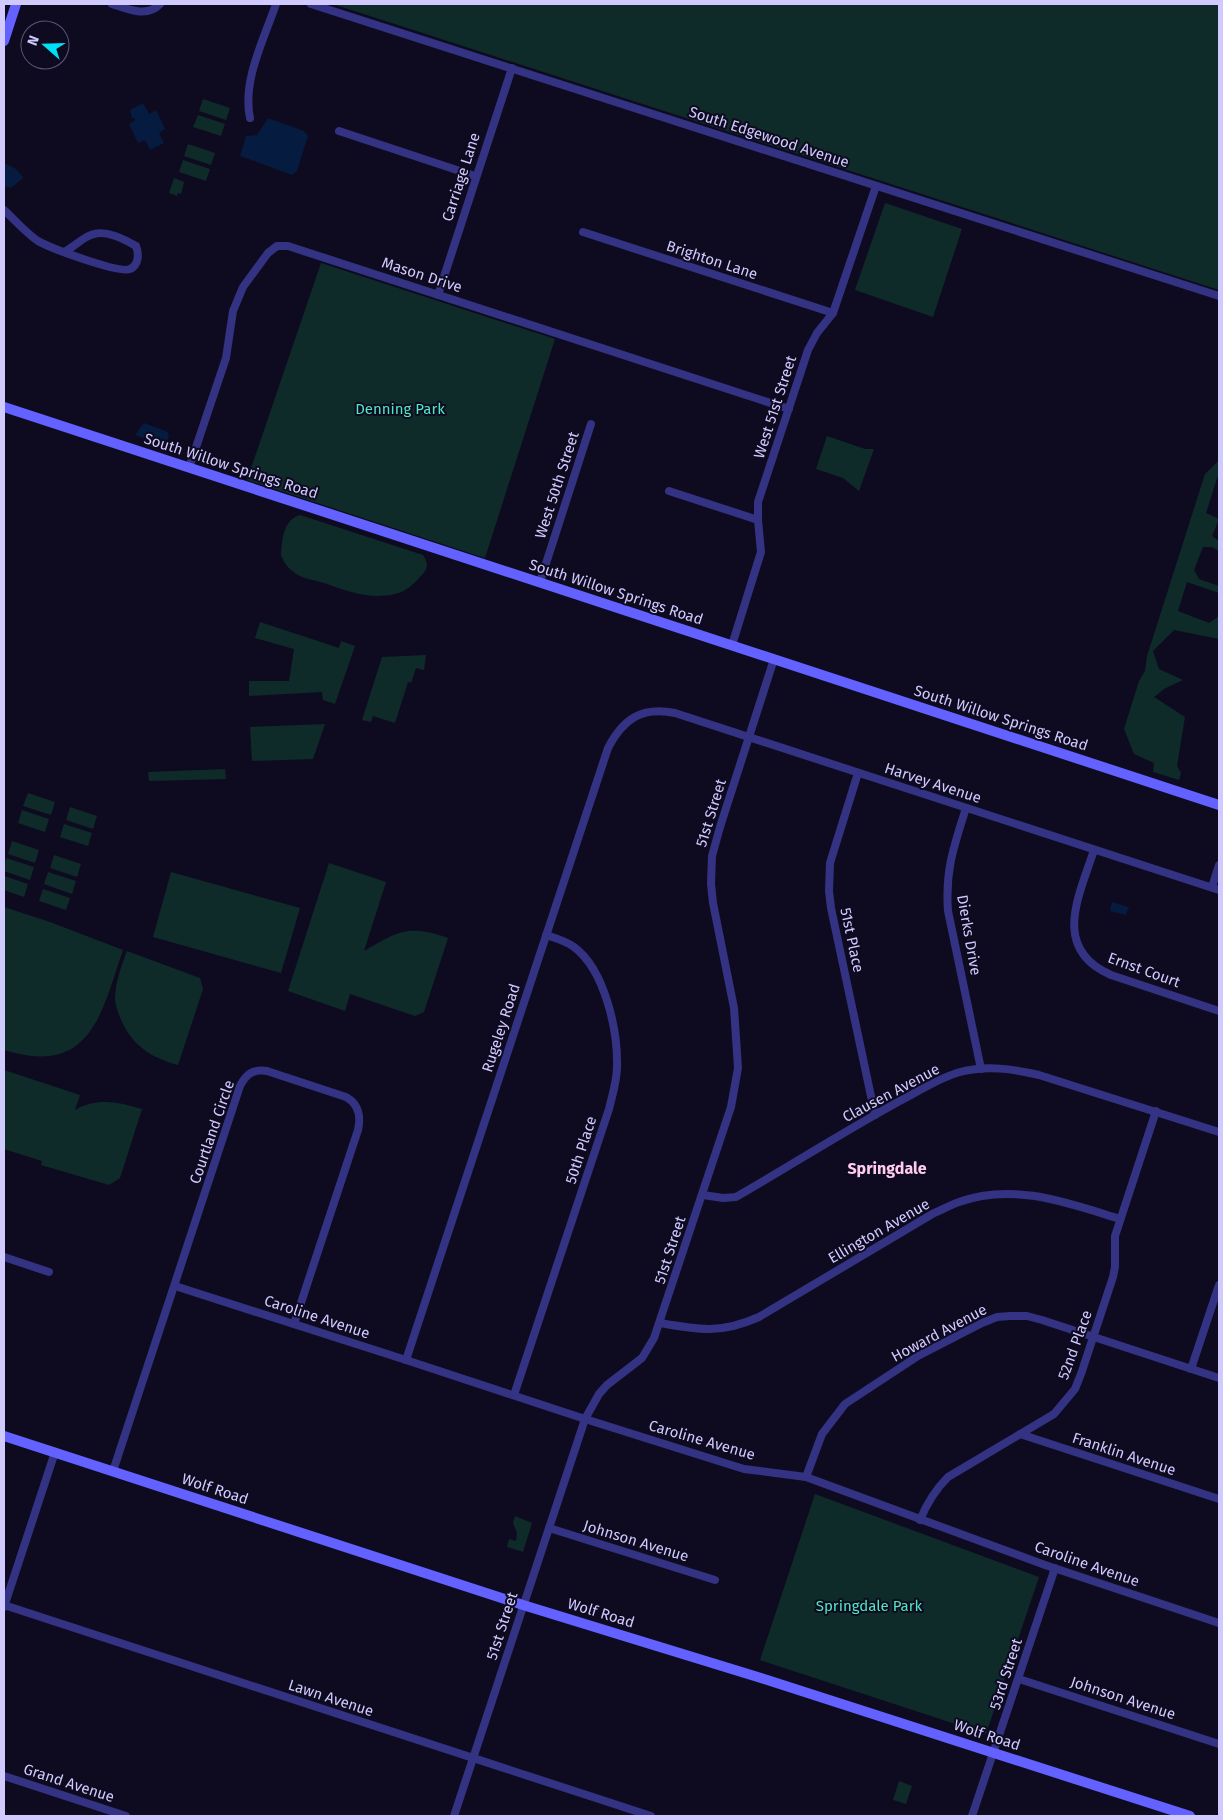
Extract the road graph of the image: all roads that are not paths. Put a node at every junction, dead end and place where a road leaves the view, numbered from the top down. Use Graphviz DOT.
graph roads {
  1 [pos="16,4"];
  2 [pos="112,4"];
  3 [pos="160,4"];
  4 [pos="276,4"];
  5 [pos="311,4"];
  6 [pos="4,41"];
  7 [pos="512,68"];
  8 [pos="250,118"];
  9 [pos="339,131"];
  10 [pos="475,176"];
  11 [pos="876,186"];
  12 [pos="4,210"];
  13 [pos="583,232"];
  14 [pos="64,252"];
  15 [pos="438,295"];
  16 [pos="1219,296"];
  17 [pos="833,313"];
  18 [pos="4,407"];
  19 [pos="789,409"];
  20 [pos="591,424"];
  21 [pos="189,468"];
  22 [pos="669,491"];
  23 [pos="758,520"];
  24 [pos="540,582"];
  25 [pos="732,646"];
  26 [pos="774,659"];
  27 [pos="637,715"];
  28 [pos="749,737"];
  29 [pos="858,773"];
  30 [pos="1218,802"];
  31 [pos="966,808"];
  32 [pos="1094,850"];
  33 [pos="1219,865"];
  34 [pos="1216,889"];
  35 [pos="546,935"];
  36 [pos="1219,1011"];
  37 [pos="981,1069"];
  38 [pos="1156,1111"];
  39 [pos="875,1115"];
  40 [pos="1219,1132"];
  41 [pos="703,1195"];
  42 [pos="1120,1219"];
  43 [pos="4,1257"];
  44 [pos="49,1272"];
  45 [pos="1219,1285"];
  46 [pos="175,1286"];
  47 [pos="660,1323"];
  48 [pos="294,1324"];
  49 [pos="1093,1338"];
  50 [pos="406,1360"];
  51 [pos="1192,1369"];
  52 [pos="1219,1378"];
  53 [pos="514,1395"];
  54 [pos="585,1419"];
  55 [pos="1020,1434"];
  56 [pos="4,1436"];
  57 [pos="55,1452"];
  58 [pos="113,1471"];
  59 [pos="806,1477"];
  60 [pos="1219,1499"];
  61 [pos="920,1520"];
  62 [pos="549,1528"];
  63 [pos="1055,1568"];
  64 [pos="715,1580"];
  65 [pos="523,1605"];
  66 [pos="4,1606"];
  67 [pos="1219,1623"];
  68 [pos="1019,1679"];
  69 [pos="1219,1744"];
  70 [pos="994,1753"];
  71 [pos="474,1758"];
  72 [pos="4,1776"];
  73 [pos="126,1816"];
  74 [pos="454,1816"];
  75 [pos="651,1816"];
  76 [pos="972,1816"];
  77 [pos="1190,1816"];
  1 -- 6 [label="main road"];
  2 -- 3 [label="street"];
  4 -- 8 [label="street"];
  5 -- 7 [label="street, South Edgewood Avenue"];
  7 -- 10 [label="street, Carriage Lane"];
  7 -- 11 [label="street, South Edgewood Avenue"];
  9 -- 10 [label="street"];
  10 -- 15 [label="street, Carriage Lane"];
  11 -- 16 [label="street, South Edgewood Avenue"];
  11 -- 17 [label="street, West 51st Street"];
  12 -- 14 [label="street"];
  13 -- 17 [label="street, Brighton Lane"];
  14 -- 14 [label="street"];
  15 -- 19 [label="street, Mason Drive"];
  15 -- 21 [label="street, Mason Drive"];
  17 -- 19 [label="street, West 51st Street"];
  18 -- 21 [label="main road, South Willow Springs Road"];
  19 -- 23 [label="street, West 51st Street"];
  20 -- 24 [label="street, West 50th Street"];
  21 -- 24 [label="main road, South Willow Springs Road"];
  22 -- 23 [label="street"];
  23 -- 25 [label="street, West 51st Street"];
  24 -- 25 [label="main road, South Willow Springs Road"];
  25 -- 26 [label="main road, South Willow Springs Road"];
  26 -- 28 [label="street, 51st Street"];
  26 -- 30 [label="main road, South Willow Springs Road"];
  27 -- 28 [label="street, Harvey Avenue"];
  27 -- 35 [label="street, Rugeley Road"];
  28 -- 29 [label="street, Harvey Avenue"];
  28 -- 41 [label="street, 51st Street"];
  29 -- 31 [label="street, Harvey Avenue"];
  29 -- 39 [label="street, 51st Place"];
  31 -- 32 [label="street, Harvey Avenue"];
  31 -- 37 [label="street, Dierks Drive"];
  32 -- 34 [label="street, Harvey Avenue"];
  32 -- 36 [label="street, Ernst Court"];
  33 -- 34 [label="street"];
  35 -- 50 [label="street, Rugeley Road"];
  35 -- 53 [label="street, 50th Place"];
  37 -- 38 [label="street, Clausen Avenue"];
  37 -- 39 [label="street, Clausen Avenue"];
  38 -- 40 [label="street, Clausen Avenue"];
  38 -- 42 [label="street, 52nd Place"];
  39 -- 41 [label="street, Clausen Avenue"];
  41 -- 47 [label="street, 51st Street"];
  42 -- 47 [label="street, Ellington Avenue"];
  42 -- 49 [label="street, 52nd Place"];
  43 -- 44 [label="street"];
  45 -- 51 [label="street"];
  46 -- 48 [label="street, Caroline Avenue"];
  46 -- 48 [label="street, Courtland Circle"];
  46 -- 58 [label="street, Courtland Circle"];
  47 -- 54 [label="street, 51st Street"];
  48 -- 50 [label="street, Caroline Avenue"];
  49 -- 51 [label="street, Howard Avenue"];
  49 -- 55 [label="street, 52nd Place"];
  49 -- 59 [label="street, Howard Avenue"];
  50 -- 53 [label="street, Caroline Avenue"];
  51 -- 52 [label="street, Howard Avenue"];
  53 -- 54 [label="street, Caroline Avenue"];
  54 -- 59 [label="street, Caroline Avenue"];
  54 -- 62 [label="street, 51st Street"];
  55 -- 60 [label="street, Franklin Avenue"];
  55 -- 61 [label="street, 52nd Place"];
  56 -- 57 [label="main road, Wolf Road"];
  57 -- 58 [label="main road, Wolf Road"];
  57 -- 66 [label="street"];
  58 -- 65 [label="main road, Wolf Road"];
  59 -- 61 [label="street, Caroline Avenue"];
  61 -- 63 [label="street, Caroline Avenue"];
  62 -- 64 [label="street, Johnson Avenue"];
  62 -- 65 [label="street, 51st Street"];
  63 -- 67 [label="street, Caroline Avenue"];
  63 -- 68 [label="street, 53rd Street"];
  65 -- 70 [label="main road, Wolf Road"];
  65 -- 71 [label="street, 51st Street"];
  66 -- 71 [label="street, Lawn Avenue"];
  68 -- 69 [label="street, Johnson Avenue"];
  68 -- 70 [label="street, 53rd Street"];
  70 -- 76 [label="street, 53rd Street"];
  70 -- 77 [label="main road, Wolf Road"];
  71 -- 74 [label="street, 51st Street"];
  71 -- 75 [label="street, Lawn Avenue"];
  72 -- 73 [label="street, Grand Avenue"];
}
